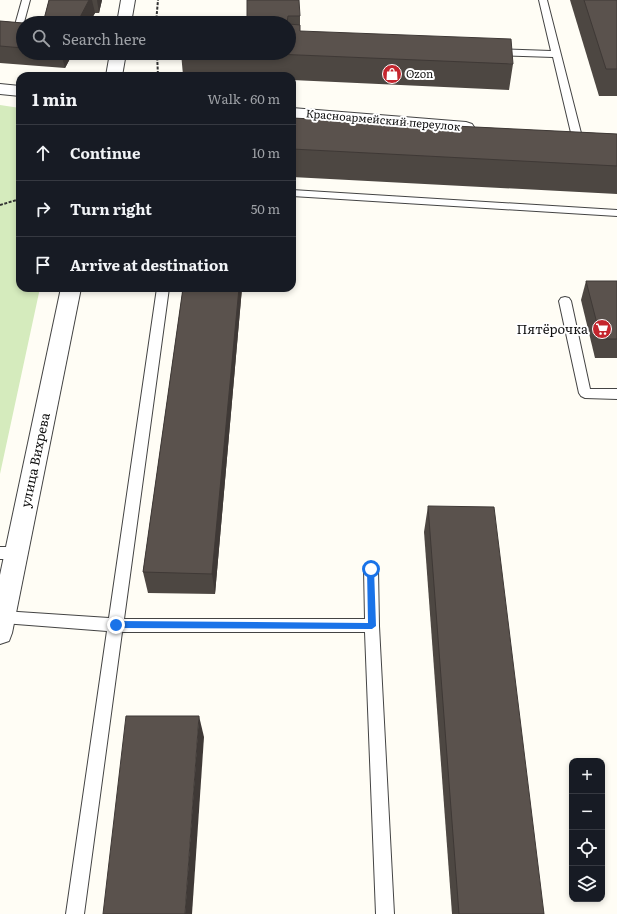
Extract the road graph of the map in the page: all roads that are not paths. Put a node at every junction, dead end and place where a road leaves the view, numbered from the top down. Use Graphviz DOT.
graph roads {
  1 [pos="26,0"];
  2 [pos="128,0"];
  3 [pos="543,0"];
  4 [pos="21,16"];
  5 [pos="125,16"];
  6 [pos="486,51"];
  7 [pos="556,54"];
  8 [pos="117,60"];
  9 [pos="115,72"];
  10 [pos="0,89"];
  11 [pos="16,91"];
  12 [pos="296,113"];
  13 [pos="482,129"];
  14 [pos="576,137"];
  15 [pos="296,193"];
  16 [pos="617,213"];
  17 [pos="70,292"];
  18 [pos="162,292"];
  19 [pos="565,301"];
  20 [pos="617,394"];
  21 [pos="8,553"];
  22 [pos="371,569"];
  23 [pos="2,625"];
  24 [pos="116,625"];
  25 [pos="372,626"];
  26 [pos="74,914"];
  27 [pos="385,914"];
  1 -- 4 [label="lane"];
  2 -- 5 [label="street"];
  3 -- 7 [label="lane"];
  6 -- 7 [label="lane"];
  7 -- 14 [label="lane"];
  8 -- 9 [label="street"];
  10 -- 11 [label="street"];
  12 -- 13 [label="street, Красноармейский переулок"];
  15 -- 16 [label="lane"];
  17 -- 21 [label="street, улица Вихрева"];
  18 -- 24 [label="lane"];
  19 -- 20 [label="lane"];
  21 -- 23 [label="street, улица Вихрева"];
  22 -- 25 [label="lane"];
  23 -- 24 [label="lane"];
  24 -- 25 [label="lane"];
  24 -- 26 [label="lane"];
  25 -- 27 [label="lane"];
}
